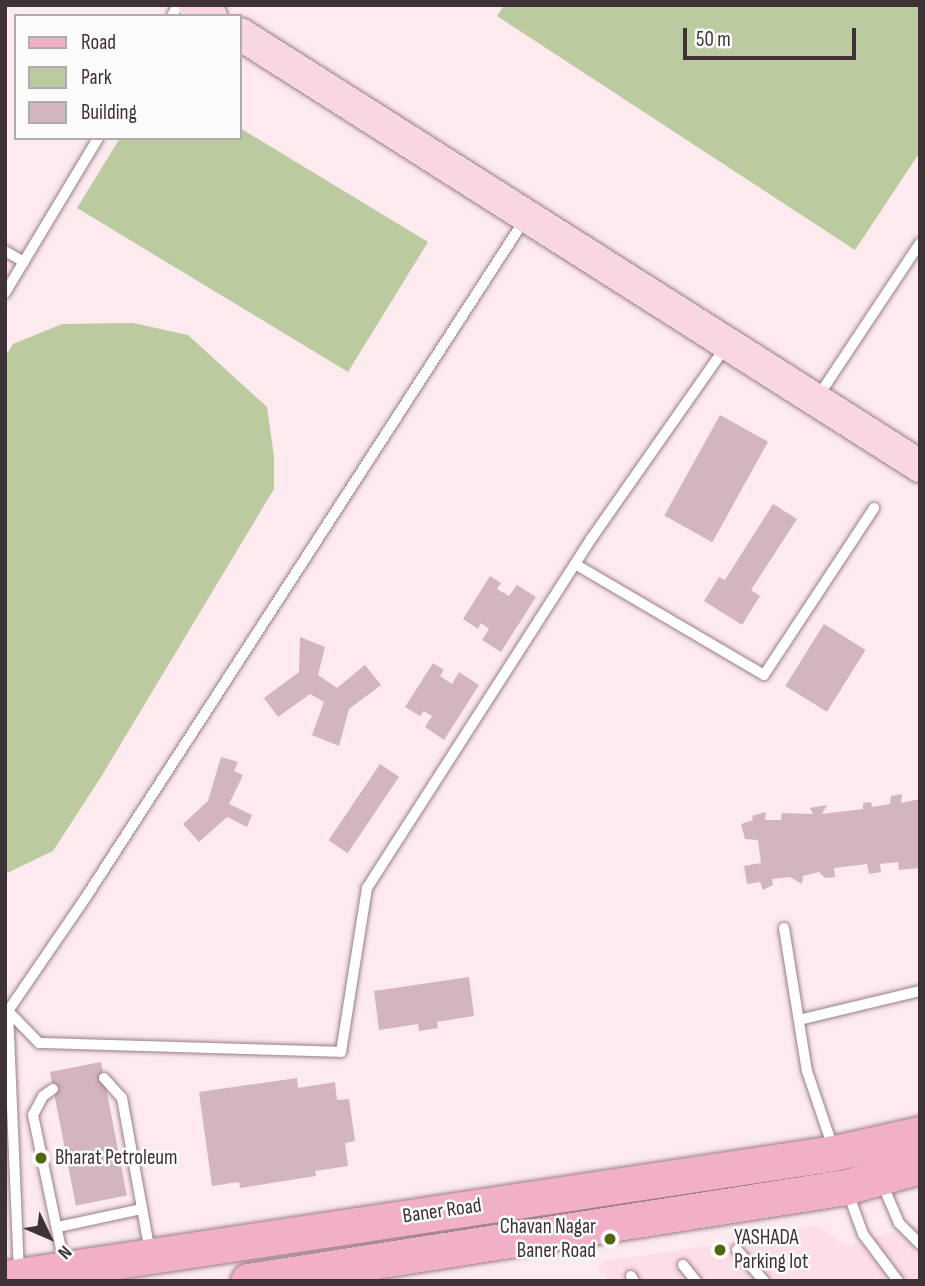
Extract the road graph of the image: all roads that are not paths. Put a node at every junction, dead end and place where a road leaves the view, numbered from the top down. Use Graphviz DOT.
graph roads {
  1 [pos="242,35"];
  2 [pos="97,140"];
  3 [pos="526,216"];
  4 [pos="920,243"];
  5 [pos="5,251"];
  6 [pos="24,262"];
  7 [pos="5,293"];
  8 [pos="728,344"];
  9 [pos="816,400"];
  10 [pos="920,466"];
  11 [pos="874,508"];
  12 [pos="575,564"];
  13 [pos="784,928"];
  14 [pos="920,991"];
  15 [pos="7,1011"];
  16 [pos="799,1020"];
  17 [pos="104,1078"];
  18 [pos="53,1090"];
  19 [pos="920,1134"];
  20 [pos="856,1166"];
  21 [pos="920,1166"];
  22 [pos="142,1209"];
  23 [pos="58,1227"];
  24 [pos="920,1244"];
  25 [pos="737,1250"];
  26 [pos="150,1254"];
  27 [pos="683,1265"];
  28 [pos="66,1275"];
  29 [pos="12,1277"];
  30 [pos="248,1281"];
  31 [pos="696,1281"];
  32 [pos="764,1281"];
  33 [pos="898,1281"];
  1 -- 3 [label="street"];
  2 -- 6 [label="lane"];
  3 -- 8 [label="street"];
  3 -- 15 [label="lane"];
  4 -- 9 [label="lane"];
  5 -- 6 [label="lane"];
  6 -- 7 [label="lane"];
  8 -- 9 [label="street"];
  8 -- 12 [label="lane"];
  9 -- 10 [label="street"];
  11 -- 12 [label="lane"];
  12 -- 15 [label="lane"];
  13 -- 16 [label="lane"];
  14 -- 16 [label="lane"];
  15 -- 29 [label="lane"];
  16 -- 20 [label="lane"];
  17 -- 22 [label="lane"];
  18 -- 23 [label="lane"];
  19 -- 20 [label="main road, Baner Road"];
  20 -- 21 [label="main road, Baner Road"];
  20 -- 24 [label="lane"];
  20 -- 26 [label="main road, Baner Road"];
  20 -- 30 [label="main road, Baner Road"];
  20 -- 33 [label="lane"];
  22 -- 23 [label="lane"];
  22 -- 26 [label="lane"];
  23 -- 28 [label="lane"];
  25 -- 32 [label="lane"];
  26 -- 28 [label="main road, Baner Road"];
  27 -- 31 [label="lane"];
  28 -- 29 [label="main road, Baner Road"];
}
